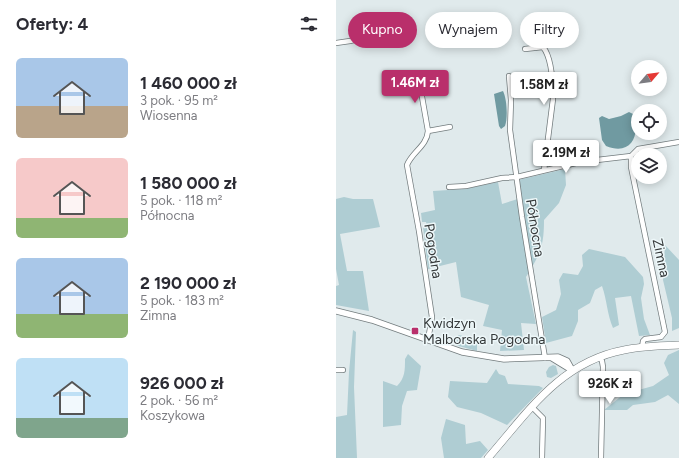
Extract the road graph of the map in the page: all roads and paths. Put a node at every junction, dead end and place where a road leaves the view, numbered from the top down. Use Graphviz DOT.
graph roads {
  1 [pos="348,42"];
  2 [pos="336,43"];
  3 [pos="525,49"];
  4 [pos="418,74"];
  5 [pos="509,76"];
  6 [pos="450,127"];
  7 [pos="428,131"];
  8 [pos="679,142"];
  9 [pos="644,148"];
  10 [pos="631,156"];
  11 [pos="544,170"];
  12 [pos="517,177"];
  13 [pos="634,184"];
  14 [pos="449,187"];
  15 [pos="336,311"];
  16 [pos="428,340"];
  17 [pos="679,345"];
  18 [pos="642,348"];
  19 [pos="599,357"];
  20 [pos="545,358"];
  21 [pos="552,358"];
  22 [pos="564,365"];
  23 [pos="336,370"];
  24 [pos="343,370"];
  25 [pos="572,370"];
  26 [pos="564,375"];
  27 [pos="532,407"];
  28 [pos="488,458"];
  29 [pos="542,458"];
  30 [pos="601,458"];
  1 -- 2 [label="street"];
  3 -- 11 [label="street"];
  4 -- 7 [label="street"];
  5 -- 12 [label="street, Północna"];
  6 -- 7 [label="street"];
  7 -- 16 [label="street, Pogodna"];
  8 -- 9 [label="street"];
  10 -- 11 [label="street"];
  11 -- 12 [label="street"];
  12 -- 14 [label="street"];
  12 -- 20 [label="street, Północna"];
  13 -- 18 [label="street, Zimna"];
  15 -- 16 [label="street"];
  16 -- 20 [label="street"];
  17 -- 18 [label="main road"];
  18 -- 19 [label="main road"];
  19 -- 25 [label="main road"];
  19 -- 30 [label="street"];
  20 -- 21 [label="street"];
  21 -- 22 [label="street"];
  21 -- 25 [label="street"];
  22 -- 25 [label="street"];
  22 -- 26 [label="street"];
  23 -- 24 [label="street"];
  25 -- 26 [label="main road"];
  26 -- 27 [label="main road"];
  27 -- 28 [label="main road"];
  27 -- 29 [label="street"];
}
